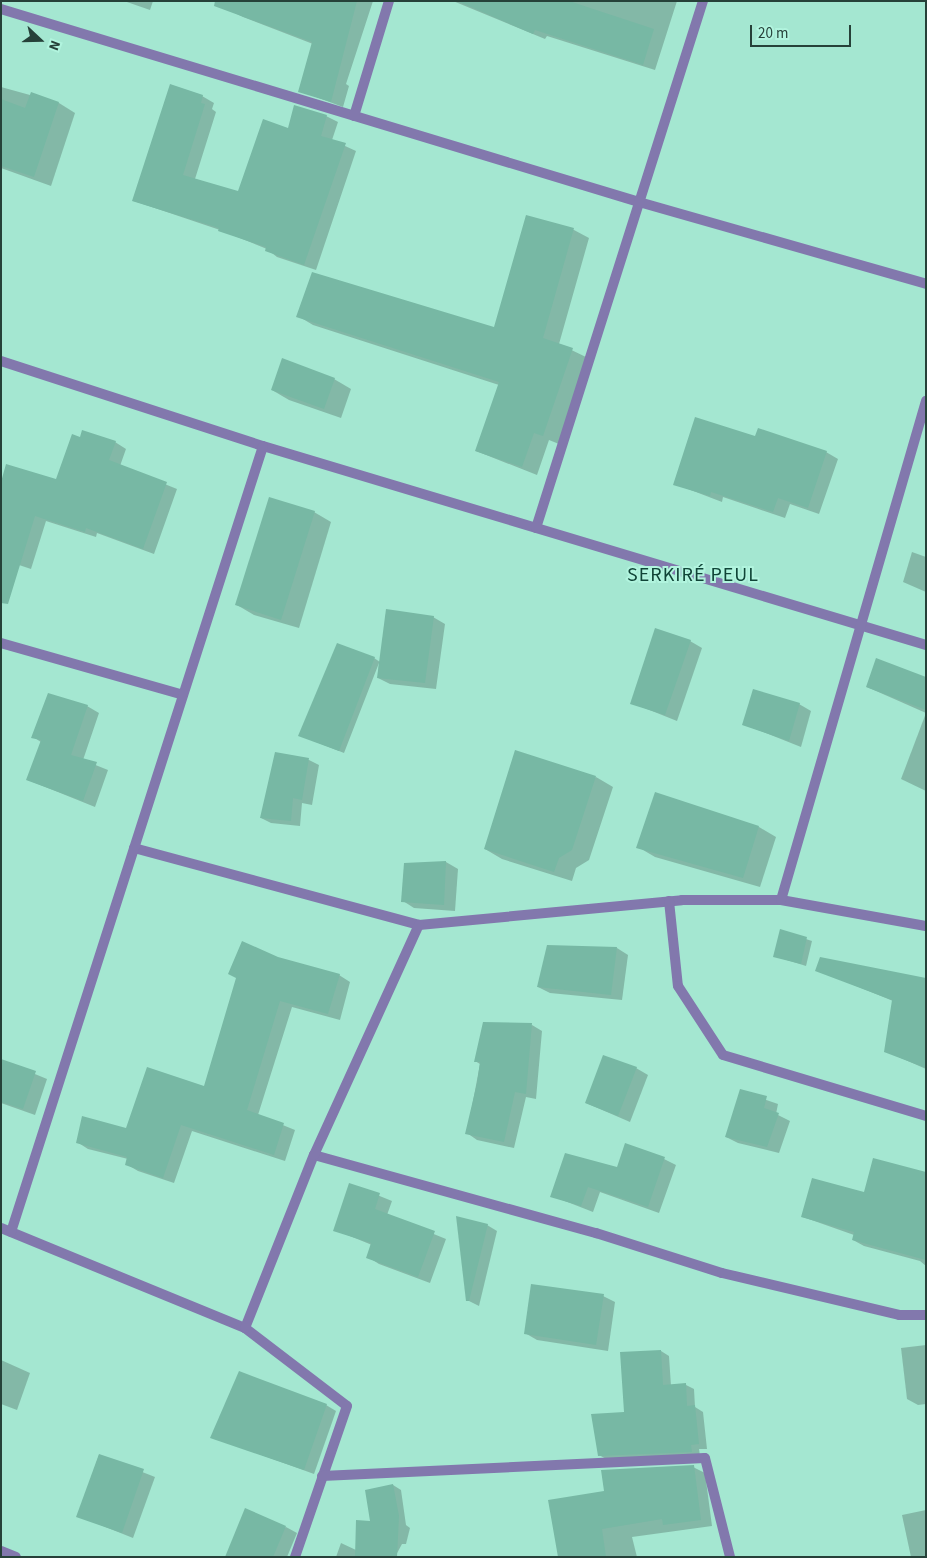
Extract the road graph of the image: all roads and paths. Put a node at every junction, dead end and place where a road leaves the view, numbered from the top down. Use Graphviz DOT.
graph roads {
  1 [pos="389,1"];
  2 [pos="703,1"];
  3 [pos="1,9"];
  4 [pos="354,116"];
  5 [pos="639,202"];
  6 [pos="926,284"];
  7 [pos="1,361"];
  8 [pos="926,402"];
  9 [pos="263,446"];
  10 [pos="536,528"];
  11 [pos="861,627"];
  12 [pos="1,643"];
  13 [pos="926,645"];
  14 [pos="183,695"];
  15 [pos="134,848"];
  16 [pos="781,900"];
  17 [pos="669,901"];
  18 [pos="420,925"];
  19 [pos="926,926"];
  20 [pos="926,1116"];
  21 [pos="314,1155"];
  22 [pos="6,1230"];
  23 [pos="926,1315"];
  24 [pos="246,1328"];
  25 [pos="322,1476"];
  26 [pos="1,1551"];
  27 [pos="16,1557"];
  28 [pos="295,1557"];
  29 [pos="730,1557"];
  1 -- 4 [label="street"];
  2 -- 5 [label="street"];
  3 -- 4 [label="street"];
  4 -- 5 [label="street"];
  5 -- 6 [label="street"];
  5 -- 10 [label="street"];
  7 -- 9 [label="street"];
  8 -- 11 [label="street"];
  9 -- 10 [label="street"];
  9 -- 14 [label="street"];
  10 -- 11 [label="street"];
  11 -- 13 [label="street"];
  11 -- 16 [label="street"];
  12 -- 14 [label="street"];
  14 -- 15 [label="street"];
  15 -- 18 [label="street"];
  15 -- 22 [label="street"];
  16 -- 17 [label="street"];
  16 -- 19 [label="street"];
  17 -- 18 [label="street"];
  17 -- 20 [label="street"];
  18 -- 21 [label="street"];
  21 -- 23 [label="street"];
  21 -- 24 [label="street"];
  22 -- 24 [label="street"];
  24 -- 25 [label="street"];
  25 -- 28 [label="street"];
  25 -- 29 [label="street"];
  26 -- 27 [label="street"];
}
